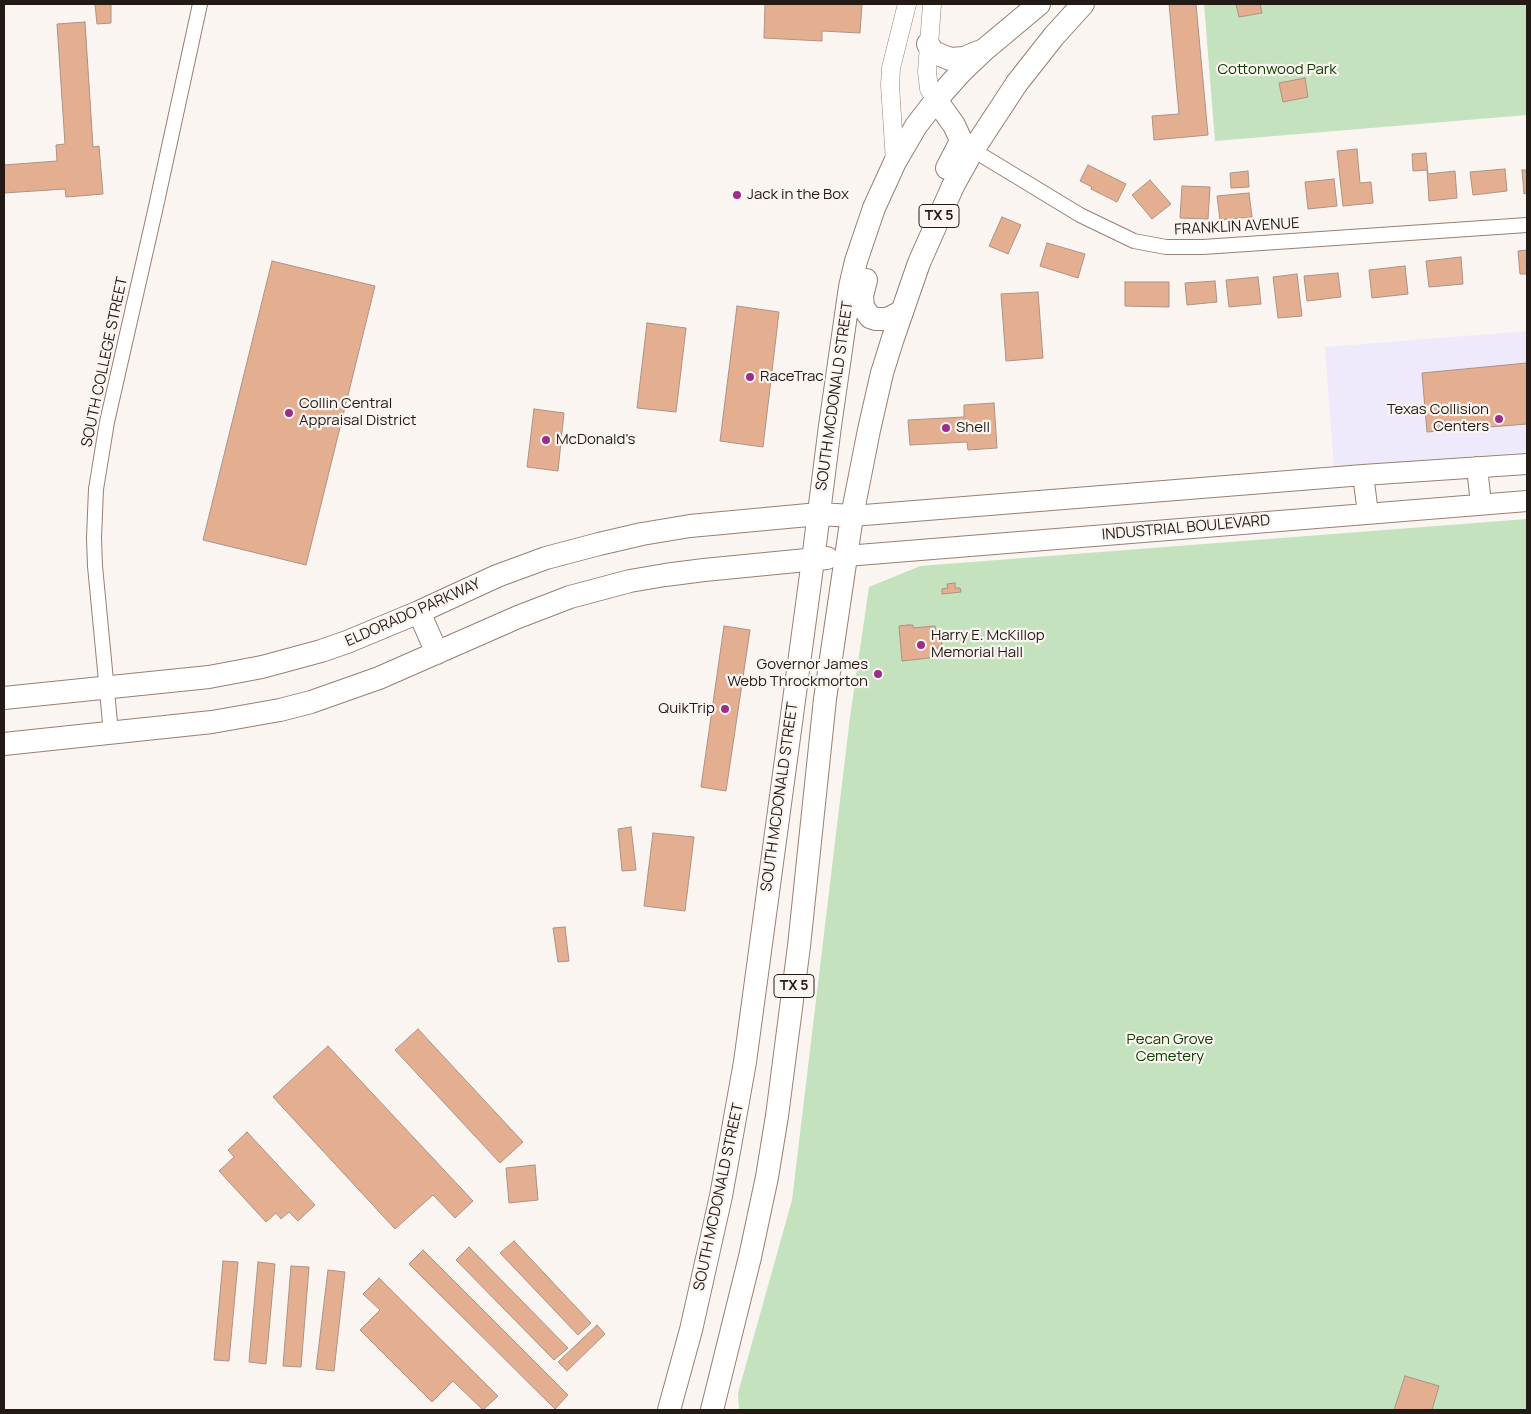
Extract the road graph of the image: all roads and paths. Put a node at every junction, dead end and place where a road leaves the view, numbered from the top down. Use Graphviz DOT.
graph roads {
  1 [pos="200,4"];
  2 [pos="907,4"];
  3 [pos="932,4"];
  4 [pos="1039,4"];
  5 [pos="1083,4"];
  6 [pos="928,44"];
  7 [pos="984,50"];
  8 [pos="936,100"];
  9 [pos="973,150"];
  10 [pos="895,162"];
  11 [pos="874,208"];
  12 [pos="1527,225"];
  13 [pos="912,282"];
  14 [pos="901,312"];
  15 [pos="1527,464"];
  16 [pos="1477,467"];
  17 [pos="1363,475"];
  18 [pos="1527,501"];
  19 [pos="1480,504"];
  20 [pos="1368,513"];
  21 [pos="818,514"];
  22 [pos="852,516"];
  23 [pos="846,556"];
  24 [pos="813,560"];
  25 [pos="419,612"];
  26 [pos="438,653"];
  27 [pos="105,687"];
  28 [pos="4,698"];
  29 [pos="825,699"];
  30 [pos="794,701"];
  31 [pos="111,733"];
  32 [pos="4,744"];
  33 [pos="778,811"];
  34 [pos="813,815"];
  35 [pos="669,1410"];
  36 [pos="712,1410"];
  1 -- 27 [label="street, SOUTH COLLEGE STREET"];
  2 -- 10 [label="street"];
  3 -- 6 [label="street"];
  4 -- 7 [label="main road, SOUTH MCDONALD STREET / TX 5"];
  5 -- 9 [label="main road, SOUTH MCDONALD STREET / TX 5"];
  6 -- 7 [label="main road"];
  6 -- 8 [label="street"];
  7 -- 8 [label="main road, SOUTH MCDONALD STREET / TX 5"];
  8 -- 10 [label="main road, SOUTH MCDONALD STREET / TX 5"];
  8 -- 13 [label="main road"];
  9 -- 12 [label="street, FRANKLIN AVENUE"];
  9 -- 13 [label="main road, SOUTH MCDONALD STREET / TX 5"];
  10 -- 11 [label="main road, SOUTH MCDONALD STREET / TX 5"];
  11 -- 14 [label="main road"];
  11 -- 21 [label="main road, SOUTH MCDONALD STREET / TX 5"];
  13 -- 14 [label="main road, SOUTH MCDONALD STREET / TX 5"];
  14 -- 22 [label="main road, SOUTH MCDONALD STREET / TX 5"];
  15 -- 16 [label="main road"];
  16 -- 17 [label="main road"];
  16 -- 19 [label="main road"];
  17 -- 20 [label="main road"];
  17 -- 22 [label="main road"];
  18 -- 19 [label="main road, INDUSTRIAL BOULEVARD"];
  19 -- 20 [label="main road, INDUSTRIAL BOULEVARD"];
  20 -- 23 [label="main road, INDUSTRIAL BOULEVARD"];
  21 -- 22 [label="main road, ELDORADO PARKWAY"];
  21 -- 24 [label="main road, SOUTH MCDONALD STREET / TX 5"];
  21 -- 25 [label="main road, ELDORADO PARKWAY"];
  22 -- 23 [label="main road, SOUTH MCDONALD STREET / TX 5"];
  23 -- 24 [label="main road"];
  23 -- 29 [label="main road, SOUTH MCDONALD STREET / TX 5"];
  24 -- 26 [label="main road"];
  24 -- 30 [label="main road, SOUTH MCDONALD STREET / TX 5"];
  25 -- 26 [label="main road"];
  25 -- 27 [label="main road, ELDORADO PARKWAY"];
  26 -- 31 [label="main road"];
  27 -- 28 [label="main road, ELDORADO PARKWAY"];
  27 -- 31 [label="street, SOUTH COLLEGE STREET"];
  29 -- 30 [label="main road"];
  29 -- 34 [label="main road, SOUTH MCDONALD STREET / TX 5"];
  30 -- 33 [label="main road, SOUTH MCDONALD STREET / TX 5"];
  31 -- 32 [label="main road"];
  33 -- 34 [label="main road"];
  33 -- 35 [label="main road, SOUTH MCDONALD STREET / TX 5"];
  34 -- 36 [label="main road, SOUTH MCDONALD STREET / TX 5"];
}
